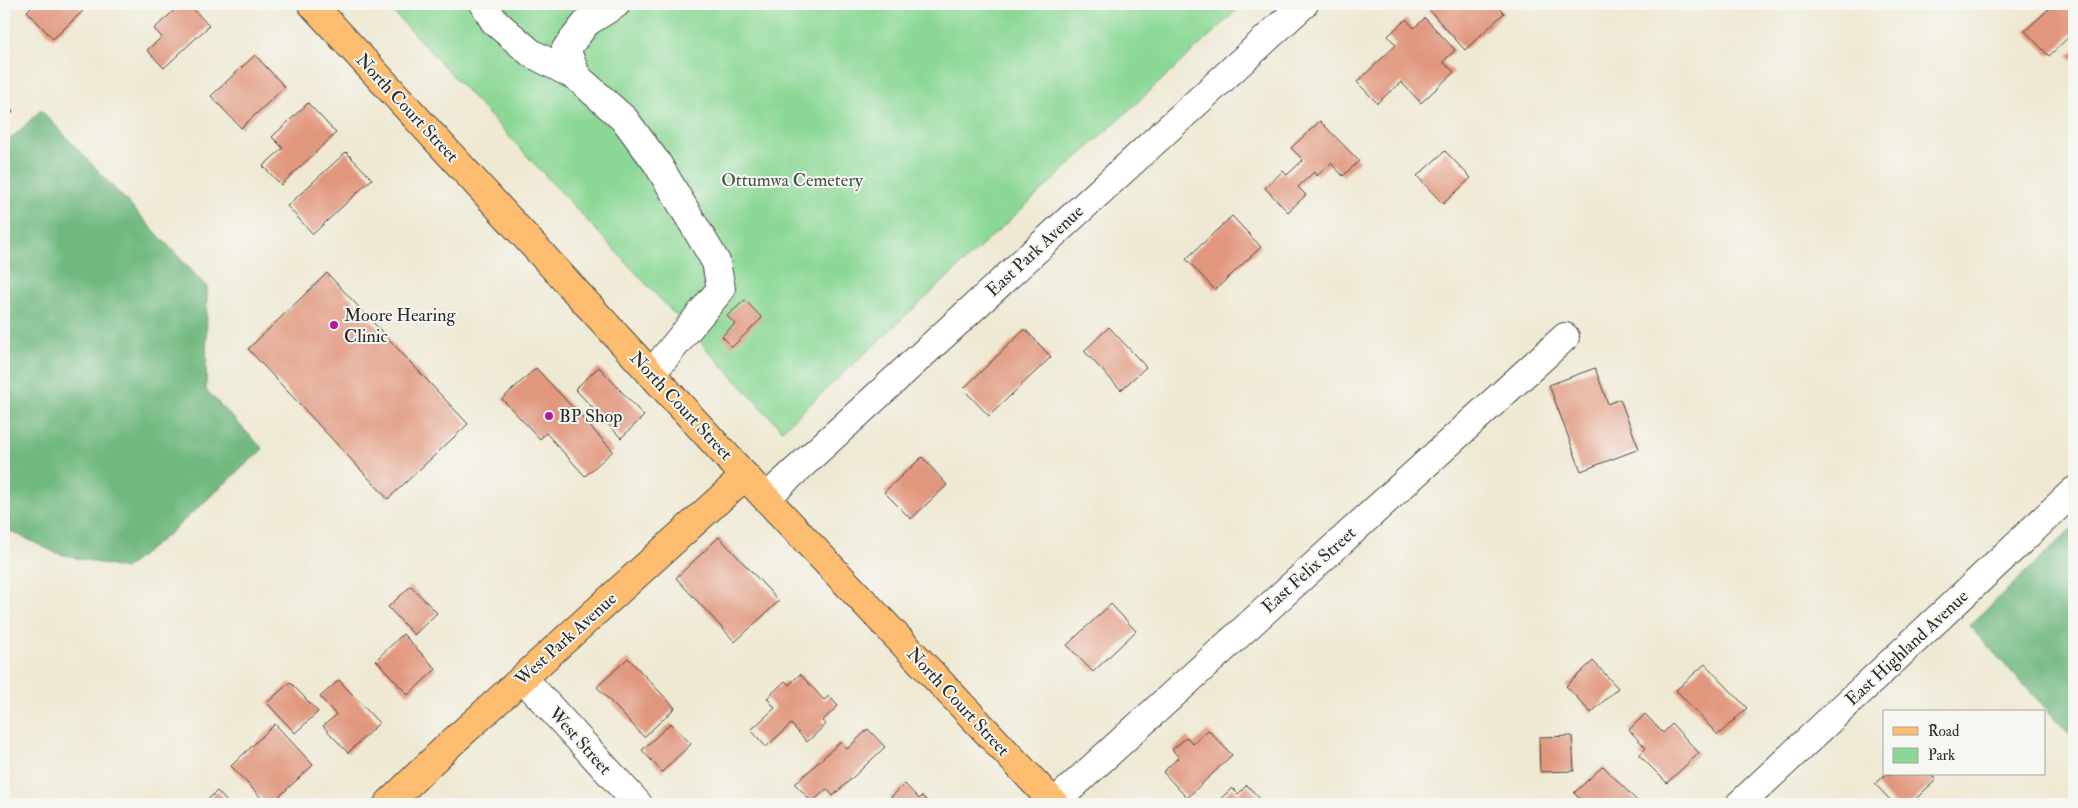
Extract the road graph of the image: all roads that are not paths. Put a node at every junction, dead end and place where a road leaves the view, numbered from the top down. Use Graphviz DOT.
graph roads {
  1 [pos="312,4"];
  2 [pos="484,4"];
  3 [pos="616,4"];
  4 [pos="1304,4"];
  5 [pos="577,77"];
  6 [pos="1565,337"];
  7 [pos="651,374"];
  8 [pos="745,476"];
  9 [pos="2074,491"];
  10 [pos="766,498"];
  11 [pos="523,678"];
  12 [pos="388,804"];
  13 [pos="638,804"];
  14 [pos="1054,804"];
  15 [pos="1740,804"];
  1 -- 7 [label="main road, North Court Street"];
  2 -- 5 [label="street"];
  3 -- 5 [label="street"];
  4 -- 10 [label="street, East Park Avenue"];
  5 -- 7 [label="street"];
  6 -- 14 [label="street, East Felix Street"];
  7 -- 8 [label="main road, North Court Street"];
  8 -- 10 [label="main road, North Court Street"];
  8 -- 11 [label="main road, West Park Avenue"];
  9 -- 15 [label="street, East Highland Avenue"];
  10 -- 14 [label="main road, North Court Street"];
  11 -- 12 [label="main road, West Park Avenue"];
  11 -- 13 [label="street, West Street"];
}
